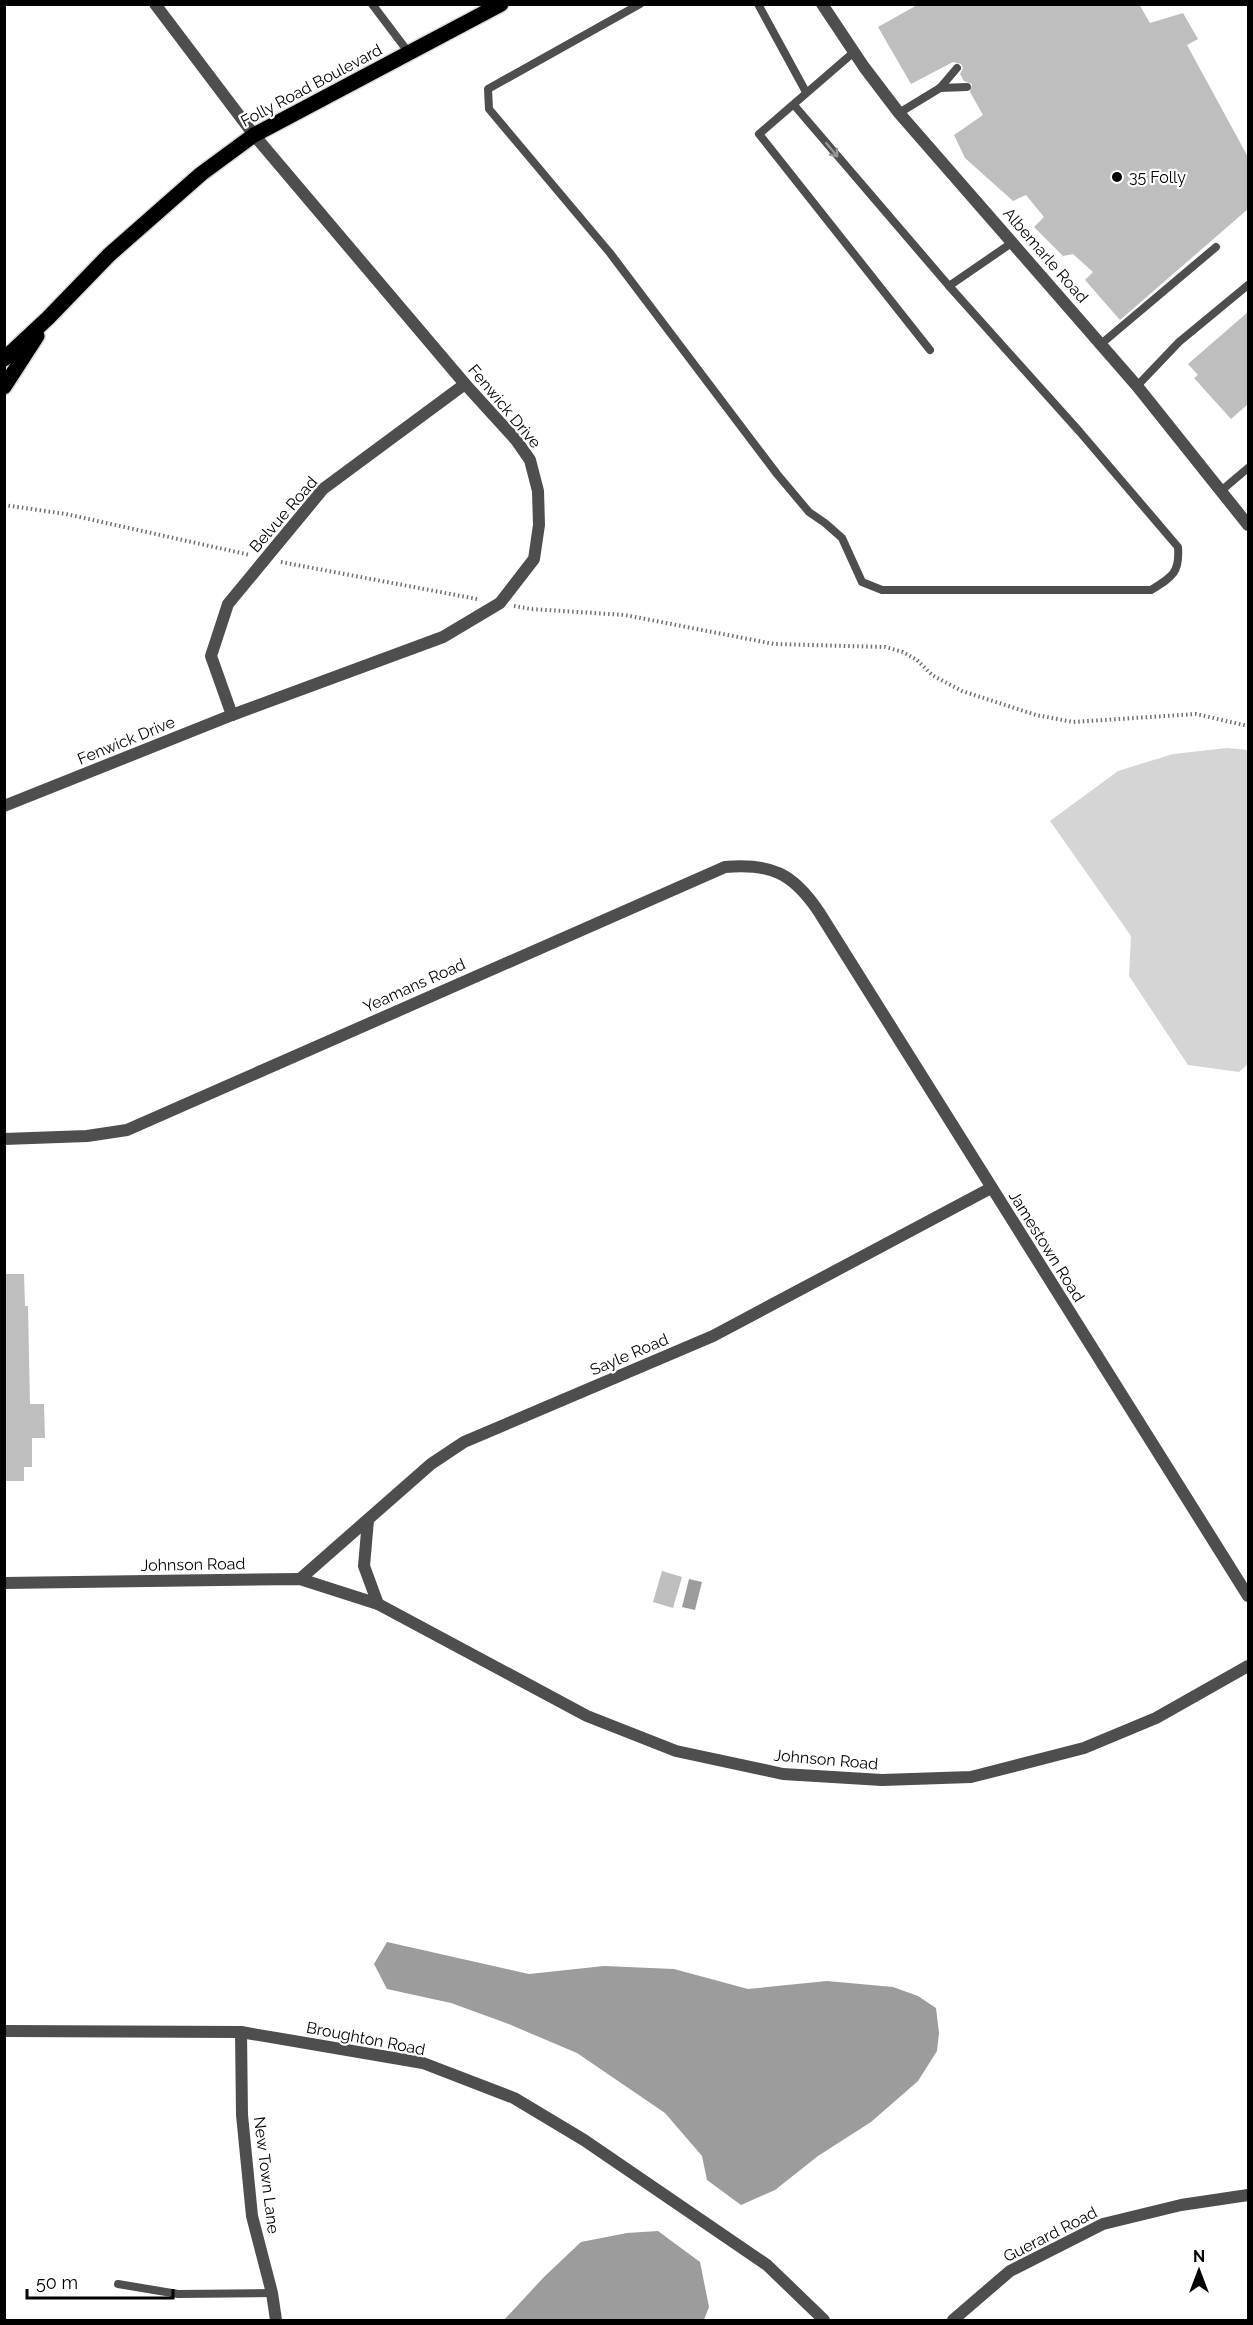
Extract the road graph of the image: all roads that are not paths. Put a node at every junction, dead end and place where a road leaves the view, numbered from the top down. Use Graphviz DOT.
graph roads {
  1 [pos="155,4"];
  2 [pos="372,4"];
  3 [pos="640,4"];
  4 [pos="758,4"];
  5 [pos="822,4"];
  6 [pos="494,6"];
  7 [pos="854,52"];
  8 [pos="409,53"];
  9 [pos="957,68"];
  10 [pos="967,87"];
  11 [pos="940,88"];
  12 [pos="806,92"];
  13 [pos="794,105"];
  14 [pos="899,112"];
  15 [pos="254,135"];
  16 [pos="1013,243"];
  17 [pos="1216,247"];
  18 [pos="1248,285"];
  19 [pos="949,286"];
  20 [pos="48,318"];
  21 [pos="1101,344"];
  22 [pos="930,350"];
  23 [pos="4,359"];
  24 [pos="465,384"];
  25 [pos="1137,386"];
  26 [pos="4,387"];
  27 [pos="1248,468"];
  28 [pos="1222,490"];
  29 [pos="1248,525"];
  30 [pos="232,715"];
  31 [pos="4,806"];
  32 [pos="819,912"];
  33 [pos="4,1139"];
  34 [pos="991,1188"];
  35 [pos="368,1520"];
  36 [pos="300,1580"];
  37 [pos="4,1583"];
  38 [pos="1248,1596"];
  39 [pos="378,1604"];
  40 [pos="1248,1666"];
  41 [pos="4,2031"];
  42 [pos="241,2032"];
  43 [pos="1248,2195"];
  44 [pos="118,2284"];
  45 [pos="272,2293"];
  46 [pos="276,2320"];
  47 [pos="825,2320"];
  48 [pos="953,2320"];
  1 -- 15 [label="street, Fenwick Drive"];
  2 -- 8 [label="lane"];
  3 -- 19 [label="lane"];
  4 -- 12 [label="lane"];
  5 -- 7 [label="street, Albemarle Road"];
  6 -- 8 [label="main road, Folly Road Boulevard"];
  7 -- 12 [label="lane"];
  7 -- 14 [label="street, Albemarle Road"];
  8 -- 15 [label="main road, Folly Road Boulevard"];
  9 -- 11 [label="lane"];
  10 -- 11 [label="lane"];
  11 -- 14 [label="lane"];
  12 -- 13 [label="lane"];
  13 -- 19 [label="lane, one-way"];
  13 -- 22 [label="lane"];
  14 -- 16 [label="street, Albemarle Road"];
  15 -- 20 [label="main road, Folly Road Boulevard"];
  15 -- 24 [label="street, Fenwick Drive"];
  16 -- 19 [label="lane"];
  16 -- 21 [label="street, Albemarle Road"];
  17 -- 21 [label="lane"];
  18 -- 25 [label="lane"];
  20 -- 23 [label="main road, Folly Road Boulevard"];
  20 -- 26 [label="main road, Folly Road Boulevard"];
  21 -- 25 [label="street, Albemarle Road"];
  24 -- 30 [label="street, Belvue Road"];
  24 -- 30 [label="street, Fenwick Drive"];
  25 -- 28 [label="street, Albemarle Road"];
  27 -- 28 [label="lane"];
  28 -- 29 [label="street, Albemarle Road"];
  30 -- 31 [label="street, Fenwick Drive"];
  32 -- 33 [label="street, Yeamans Road"];
  32 -- 34 [label="street, Jamestown Road"];
  34 -- 35 [label="street, Sayle Road"];
  34 -- 38 [label="street, Jamestown Road"];
  35 -- 36 [label="street, Sayle Road"];
  35 -- 39 [label="street"];
  36 -- 37 [label="street, Johnson Road"];
  36 -- 39 [label="street, Johnson Road"];
  39 -- 40 [label="street, Johnson Road"];
  41 -- 42 [label="street, Broughton Road"];
  42 -- 45 [label="street, New Town Lane"];
  42 -- 47 [label="street, Broughton Road"];
  43 -- 48 [label="street, Guerard Road"];
  44 -- 45 [label="lane"];
  45 -- 46 [label="street, New Town Lane"];
}
